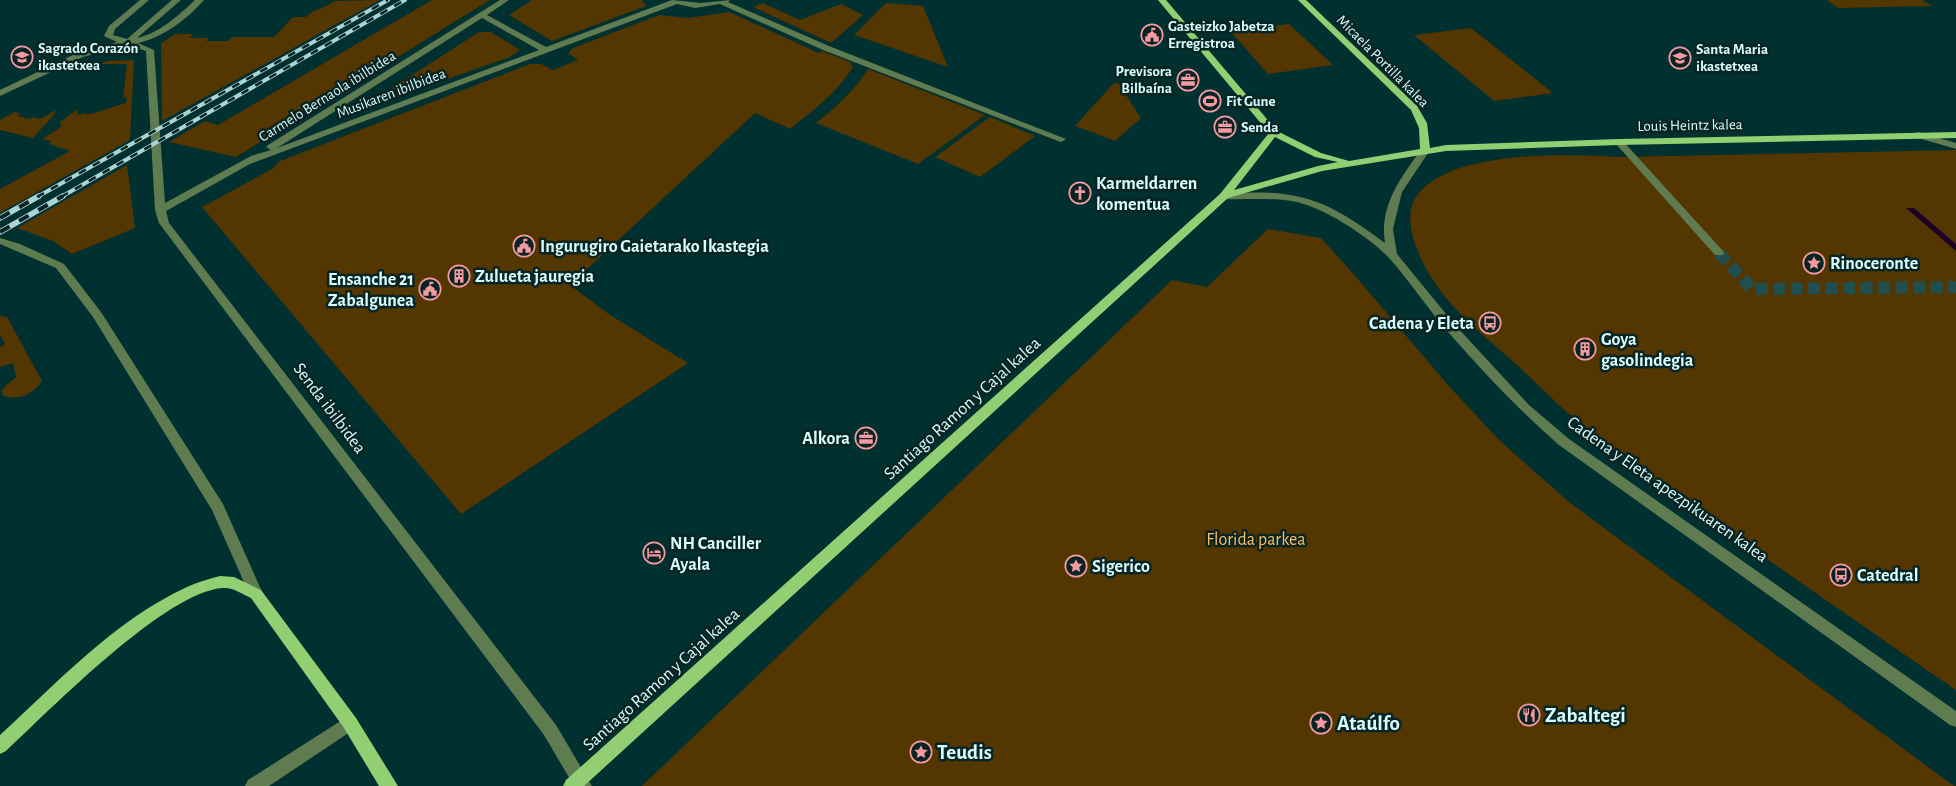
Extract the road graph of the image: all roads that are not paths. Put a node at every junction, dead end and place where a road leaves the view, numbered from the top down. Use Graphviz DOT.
graph roads {
  1 [pos="145,0"];
  2 [pos="177,0"];
  3 [pos="200,0"];
  4 [pos="505,0"];
  5 [pos="677,0"];
  6 [pos="1162,0"];
  7 [pos="1302,0"];
  8 [pos="723,1"];
  9 [pos="482,15"];
  10 [pos="128,42"];
  11 [pos="545,50"];
  12 [pos="0,94"];
  13 [pos="1274,133"];
  14 [pos="1956,135"];
  15 [pos="1918,136"];
  16 [pos="1061,139"];
  17 [pos="1619,142"];
  18 [pos="1956,146"];
  19 [pos="1425,150"];
  20 [pos="247,162"];
  21 [pos="1350,163"];
  22 [pos="1224,196"];
  23 [pos="160,210"];
  24 [pos="0,241"];
  25 [pos="1719,253"];
  26 [pos="1392,254"];
  27 [pos="256,594"];
  28 [pos="1956,720"];
  29 [pos="350,722"];
  30 [pos="0,746"];
  31 [pos="578,784"];
  32 [pos="254,786"];
  33 [pos="389,786"];
  1 -- 10 [label="street"];
  2 -- 10 [label="street"];
  3 -- 10 [label="street"];
  4 -- 9 [label="street, Carmelo Bernaola ibilbidea"];
  5 -- 8 [label="street"];
  5 -- 11 [label="street, Musikaren ibilbidea"];
  6 -- 13 [label="main road"];
  7 -- 19 [label="main road, Micaela Portilla kalea"];
  8 -- 16 [label="street"];
  9 -- 11 [label="street"];
  9 -- 20 [label="street, Carmelo Bernaola ibilbidea"];
  10 -- 12 [label="street"];
  10 -- 23 [label="street, Senda ibilbidea"];
  11 -- 20 [label="street, Musikaren ibilbidea"];
  13 -- 21 [label="main road"];
  13 -- 22 [label="main road"];
  14 -- 15 [label="main road, Louis Heintz kalea"];
  15 -- 17 [label="main road, Louis Heintz kalea"];
  15 -- 18 [label="street"];
  17 -- 19 [label="main road, Louis Heintz kalea"];
  17 -- 25 [label="street"];
  19 -- 21 [label="main road, Santiago Ramon y Cajal kalea"];
  19 -- 26 [label="street, Cadena y Eleta apezpikuaren kalea"];
  20 -- 23 [label="street, Carmelo Bernaola ibilbidea"];
  21 -- 22 [label="main road, Santiago Ramon y Cajal kalea"];
  22 -- 26 [label="street, Cadena y Eleta apezpikuaren kalea"];
  22 -- 31 [label="main road, Santiago Ramon y Cajal kalea"];
  23 -- 31 [label="street, Senda ibilbidea"];
  24 -- 27 [label="street"];
  26 -- 28 [label="street, Cadena y Eleta apezpikuaren kalea"];
  27 -- 29 [label="main road"];
  27 -- 30 [label="main road"];
  29 -- 32 [label="street"];
  29 -- 33 [label="main road"];
}
